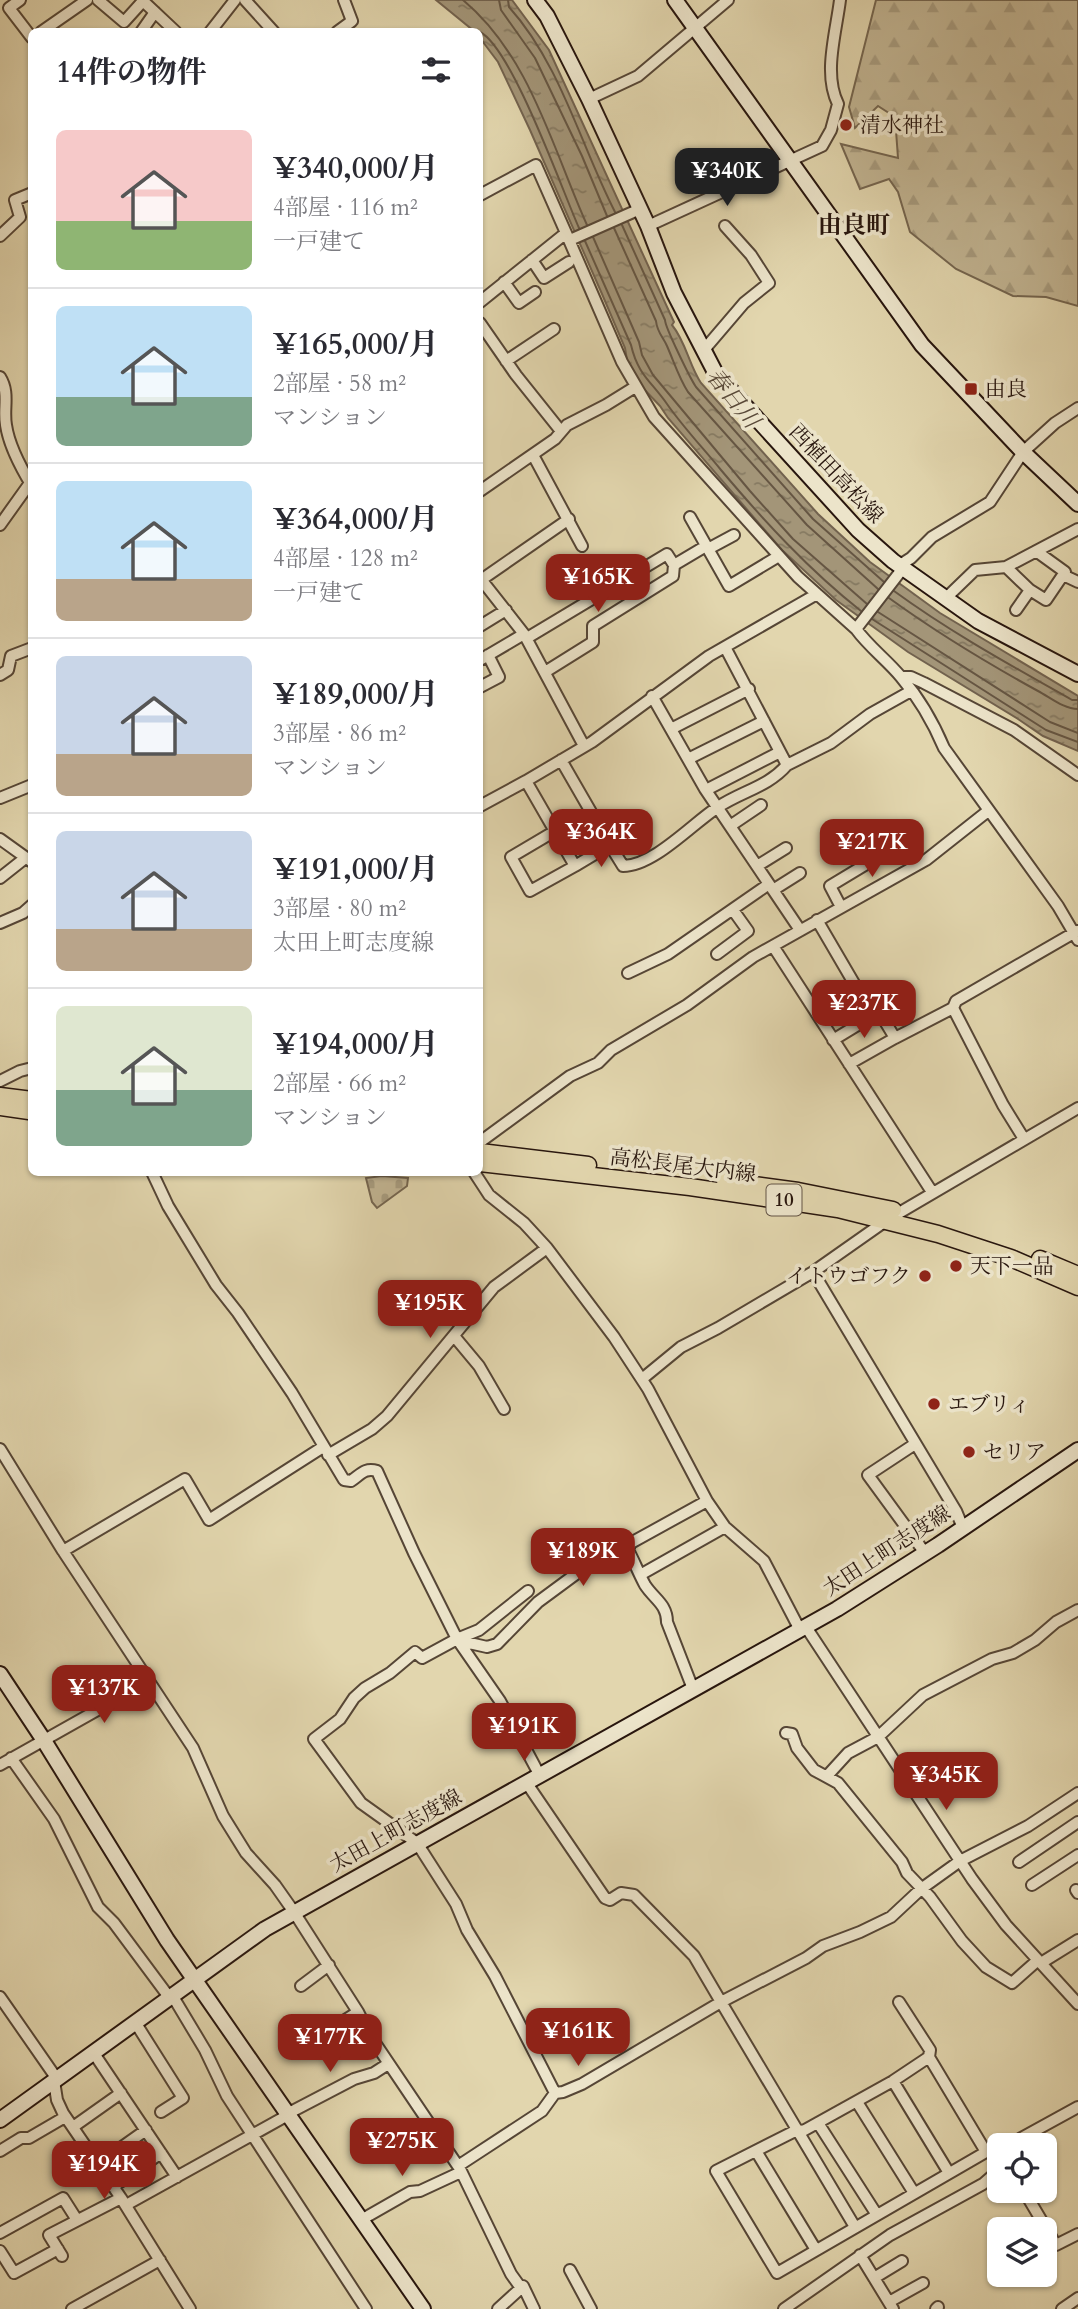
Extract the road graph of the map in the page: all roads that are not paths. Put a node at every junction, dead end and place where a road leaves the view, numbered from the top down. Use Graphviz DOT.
graph roads {
  1 [pos="20,0"];
  2 [pos="87,0"];
  3 [pos="99,0"];
  4 [pos="235,0"];
  5 [pos="245,0"];
  6 [pos="344,0"];
  7 [pos="535,0"];
  8 [pos="676,0"];
  9 [pos="727,0"];
  10 [pos="840,0"];
  11 [pos="143,1"];
  12 [pos="4,11"];
  13 [pos="155,12"];
  14 [pos="47,28"];
  15 [pos="144,28"];
  16 [pos="172,28"];
  17 [pos="213,28"];
  18 [pos="270,28"];
  19 [pos="343,28"];
  20 [pos="696,28"];
  21 [pos="28,34"];
  22 [pos="590,99"];
  23 [pos="792,161"];
  24 [pos="483,193"];
  25 [pos="28,195"];
  26 [pos="640,209"];
  27 [pos="648,226"];
  28 [pos="726,226"];
  29 [pos="0,236"];
  30 [pos="568,237"];
  31 [pos="532,260"];
  32 [pos="569,262"];
  33 [pos="504,282"];
  34 [pos="535,292"];
  35 [pos="483,299"];
  36 [pos="519,303"];
  37 [pos="509,310"];
  38 [pos="483,327"];
  39 [pos="554,329"];
  40 [pos="703,351"];
  41 [pos="506,361"];
  42 [pos="0,377"];
  43 [pos="635,387"];
  44 [pos="1078,408"];
  45 [pos="3,409"];
  46 [pos="560,430"];
  47 [pos="1023,452"];
  48 [pos="533,455"];
  49 [pos="28,478"];
  50 [pos="28,488"];
  51 [pos="483,489"];
  52 [pos="1078,504"];
  53 [pos="690,517"];
  54 [pos="569,519"];
  55 [pos="0,526"];
  56 [pos="1078,529"];
  57 [pos="734,535"];
  58 [pos="582,546"];
  59 [pos="707,547"];
  60 [pos="1036,551"];
  61 [pos="779,556"];
  62 [pos="674,565"];
  63 [pos="1006,567"];
  64 [pos="898,572"];
  65 [pos="1063,575"];
  66 [pos="483,577"];
  67 [pos="1078,582"];
  68 [pos="483,583"];
  69 [pos="1030,590"];
  70 [pos="817,594"];
  71 [pos="946,598"];
  72 [pos="506,610"];
  73 [pos="1016,610"];
  74 [pos="483,624"];
  75 [pos="858,627"];
  76 [pos="525,636"];
  77 [pos="725,647"];
  78 [pos="28,649"];
  79 [pos="484,658"];
  80 [pos="545,672"];
  81 [pos="1078,674"];
  82 [pos="0,675"];
  83 [pos="901,677"];
  84 [pos="483,685"];
  85 [pos="748,689"];
  86 [pos="911,691"];
  87 [pos="652,696"];
  88 [pos="764,721"];
  89 [pos="671,729"];
  90 [pos="584,746"];
  91 [pos="780,752"];
  92 [pos="688,759"];
  93 [pos="561,760"];
  94 [pos="787,765"];
  95 [pos="1078,775"];
  96 [pos="526,781"];
  97 [pos="28,787"];
  98 [pos="706,790"];
  99 [pos="0,798"];
  100 [pos="483,804"];
  101 [pos="761,806"];
  102 [pos="718,807"];
  103 [pos="988,811"];
  104 [pos="730,826"];
  105 [pos="555,831"];
  106 [pos="0,839"];
  107 [pos="864,843"];
  108 [pos="610,845"];
  109 [pos="786,848"];
  110 [pos="893,848"];
  111 [pos="874,859"];
  112 [pos="28,861"];
  113 [pos="575,866"];
  114 [pos="757,866"];
  115 [pos="800,873"];
  116 [pos="0,878"];
  117 [pos="771,887"];
  118 [pos="841,907"];
  119 [pos="28,909"];
  120 [pos="733,910"];
  121 [pos="817,920"];
  122 [pos="0,923"];
  123 [pos="800,930"];
  124 [pos="1076,934"];
  125 [pos="772,946"];
  126 [pos="717,954"];
  127 [pos="628,973"];
  128 [pos="953,1008"];
  129 [pos="880,1012"];
  130 [pos="895,1038"];
  131 [pos="833,1041"];
  132 [pos="849,1064"];
  133 [pos="28,1069"];
  134 [pos="0,1081"];
  135 [pos="0,1096"];
  136 [pos="28,1100"];
  137 [pos="0,1107"];
  138 [pos="1078,1108"];
  139 [pos="28,1110"];
  140 [pos="1024,1139"];
  141 [pos="483,1140"];
  142 [pos="483,1152"];
  143 [pos="483,1163"];
  144 [pos="154,1176"];
  145 [pos="477,1176"];
  146 [pos="713,1185"];
  147 [pos="932,1192"];
  148 [pos="893,1216"];
  149 [pos="547,1248"];
  150 [pos="813,1272"];
  151 [pos="1078,1275"];
  152 [pos="1078,1287"];
  153 [pos="454,1336"];
  154 [pos="642,1379"];
  155 [pos="504,1409"];
  156 [pos="915,1444"];
  157 [pos="0,1449"];
  158 [pos="1078,1450"];
  159 [pos="325,1451"];
  160 [pos="707,1501"];
  161 [pos="724,1527"];
  162 [pos="963,1528"];
  163 [pos="631,1542"];
  164 [pos="63,1551"];
  165 [pos="925,1553"];
  166 [pos="640,1575"];
  167 [pos="528,1591"];
  168 [pos="1078,1610"];
  169 [pos="803,1628"];
  170 [pos="461,1640"];
  171 [pos="0,1674"];
  172 [pos="149,1681"];
  173 [pos="693,1689"];
  174 [pos="786,1733"];
  175 [pos="878,1737"];
  176 [pos="43,1738"];
  177 [pos="11,1758"];
  178 [pos="0,1765"];
  179 [pos="827,1776"];
  180 [pos="532,1778"];
  181 [pos="1074,1795"];
  182 [pos="1078,1808"];
  183 [pos="1078,1822"];
  184 [pos="417,1843"];
  185 [pos="1078,1855"];
  186 [pos="960,1861"];
  187 [pos="1019,1862"];
  188 [pos="1032,1885"];
  189 [pos="921,1889"];
  190 [pos="294,1912"];
  191 [pos="1078,1940"];
  192 [pos="1040,1961"];
  193 [pos="328,1965"];
  194 [pos="194,1979"];
  195 [pos="301,1986"];
  196 [pos="170,1996"];
  197 [pos="0,1997"];
  198 [pos="722,2002"];
  199 [pos="899,2002"];
  200 [pos="1078,2004"];
  201 [pos="358,2012"];
  202 [pos="135,2022"];
  203 [pos="309,2043"];
  204 [pos="93,2052"];
  205 [pos="929,2057"];
  206 [pos="388,2064"];
  207 [pos="55,2080"];
  208 [pos="893,2081"];
  209 [pos="121,2093"];
  210 [pos="555,2093"];
  211 [pos="857,2102"];
  212 [pos="1078,2107"];
  213 [pos="161,2112"];
  214 [pos="288,2115"];
  215 [pos="65,2117"];
  216 [pos="0,2120"];
  217 [pos="818,2123"];
  218 [pos="73,2127"];
  219 [pos="146,2130"];
  220 [pos="797,2130"];
  221 [pos="1031,2133"];
  222 [pos="254,2135"];
  223 [pos="0,2151"];
  224 [pos="756,2151"];
  225 [pos="986,2151"];
  226 [pos="161,2153"];
  227 [pos="98,2164"];
  228 [pos="459,2169"];
  229 [pos="949,2173"];
  230 [pos="177,2177"];
  231 [pos="987,2180"];
  232 [pos="113,2187"];
  233 [pos="914,2193"];
  234 [pos="123,2202"];
  235 [pos="1031,2203"];
  236 [pos="877,2215"];
  237 [pos="77,2220"];
  238 [pos="361,2220"];
  239 [pos="855,2227"];
  240 [pos="0,2233"];
  241 [pos="1078,2234"];
  242 [pos="0,2250"];
  243 [pos="816,2250"];
  244 [pos="860,2255"];
  245 [pos="160,2260"];
  246 [pos="902,2261"];
  247 [pos="569,2270"];
  248 [pos="874,2278"];
  249 [pos="923,2283"];
  250 [pos="523,2286"];
  251 [pos="1078,2298"];
  252 [pos="891,2306"];
  253 [pos="72,2309"];
  254 [pos="190,2309"];
  255 [pos="366,2309"];
  256 [pos="423,2309"];
  257 [pos="498,2309"];
  258 [pos="534,2309"];
  259 [pos="591,2309"];
  260 [pos="784,2309"];
  261 [pos="1062,2309"];
  1 -- 12 [label="street"];
  2 -- 14 [label="street"];
  3 -- 11 [label="street"];
  4 -- 17 [label="street"];
  5 -- 18 [label="street"];
  6 -- 19 [label="street"];
  7 -- 22 [label="main road, 西植田高松線"];
  8 -- 20 [label="main road"];
  9 -- 20 [label="street"];
  10 -- 23 [label="street"];
  11 -- 13 [label="street"];
  12 -- 21 [label="street"];
  13 -- 15 [label="street"];
  13 -- 16 [label="street"];
  20 -- 22 [label="street"];
  20 -- 23 [label="main road"];
  22 -- 26 [label="main road, 西植田高松線"];
  23 -- 27 [label="street"];
  23 -- 47 [label="main road"];
  24 -- 30 [label="street"];
  25 -- 29 [label="street"];
  26 -- 27 [label="main road, 西植田高松線"];
  26 -- 30 [label="street"];
  27 -- 40 [label="main road, 西植田高松線"];
  28 -- 40 [label="street"];
  30 -- 31 [label="street"];
  30 -- 43 [label="street"];
  31 -- 32 [label="street"];
  31 -- 33 [label="street"];
  33 -- 35 [label="street"];
  33 -- 36 [label="street"];
  34 -- 36 [label="street"];
  36 -- 37 [label="street"];
  38 -- 41 [label="street"];
  39 -- 41 [label="street"];
  40 -- 64 [label="main road, 西植田高松線"];
  41 -- 46 [label="street"];
  42 -- 45 [label="street"];
  43 -- 46 [label="street"];
  43 -- 61 [label="street"];
  44 -- 47 [label="street"];
  45 -- 49 [label="street"];
  46 -- 48 [label="street"];
  47 -- 52 [label="main road"];
  47 -- 64 [label="street"];
  48 -- 51 [label="street"];
  48 -- 54 [label="street"];
  50 -- 55 [label="street"];
  53 -- 59 [label="street"];
  54 -- 58 [label="street"];
  54 -- 66 [label="street"];
  56 -- 60 [label="street"];
  57 -- 59 [label="street"];
  59 -- 61 [label="street"];
  59 -- 62 [label="street"];
  60 -- 63 [label="street"];
  60 -- 65 [label="street"];
  61 -- 70 [label="street"];
  62 -- 76 [label="street"];
  62 -- 80 [label="street"];
  63 -- 69 [label="street"];
  63 -- 71 [label="street"];
  64 -- 71 [label="main road, 西植田高松線"];
  64 -- 75 [label="street"];
  65 -- 67 [label="street"];
  65 -- 69 [label="street"];
  68 -- 72 [label="street"];
  69 -- 73 [label="street"];
  70 -- 75 [label="street"];
  70 -- 77 [label="street"];
  71 -- 81 [label="main road, 西植田高松線"];
  72 -- 74 [label="street"];
  72 -- 76 [label="street"];
  75 -- 83 [label="street"];
  76 -- 79 [label="street"];
  76 -- 80 [label="street"];
  77 -- 85 [label="street"];
  77 -- 87 [label="street"];
  78 -- 82 [label="street"];
  79 -- 84 [label="street"];
  80 -- 90 [label="street"];
  83 -- 86 [label="street"];
  83 -- 95 [label="street"];
  85 -- 88 [label="street"];
  85 -- 89 [label="street"];
  86 -- 94 [label="street"];
  86 -- 103 [label="street"];
  87 -- 89 [label="street"];
  87 -- 90 [label="street"];
  88 -- 91 [label="street"];
  88 -- 92 [label="street"];
  89 -- 92 [label="street"];
  90 -- 93 [label="street"];
  91 -- 94 [label="street"];
  91 -- 98 [label="street"];
  92 -- 98 [label="street"];
  93 -- 96 [label="street"];
  93 -- 108 [label="street"];
  94 -- 102 [label="street"];
  96 -- 100 [label="street"];
  96 -- 105 [label="street"];
  97 -- 99 [label="street"];
  98 -- 102 [label="street"];
  101 -- 104 [label="street"];
  102 -- 104 [label="street"];
  102 -- 108 [label="street"];
  103 -- 118 [label="street"];
  103 -- 124 [label="street"];
  104 -- 114 [label="street"];
  105 -- 113 [label="street"];
  105 -- 113 [label="street"];
  106 -- 112 [label="street"];
  107 -- 111 [label="street"];
  108 -- 113 [label="street"];
  109 -- 114 [label="street"];
  110 -- 111 [label="street"];
  111 -- 118 [label="street"];
  112 -- 116 [label="street"];
  114 -- 117 [label="street"];
  115 -- 117 [label="street"];
  117 -- 120 [label="street"];
  117 -- 123 [label="street"];
  118 -- 121 [label="street"];
  119 -- 122 [label="street"];
  120 -- 126 [label="street"];
  120 -- 127 [label="street"];
  121 -- 123 [label="street"];
  121 -- 129 [label="street"];
  123 -- 125 [label="street"];
  124 -- 128 [label="street"];
  125 -- 131 [label="street"];
  125 -- 141 [label="street"];
  128 -- 130 [label="street"];
  128 -- 140 [label="street"];
  129 -- 130 [label="street"];
  129 -- 131 [label="street"];
  130 -- 132 [label="street"];
  131 -- 132 [label="street"];
  132 -- 147 [label="street"];
  133 -- 134 [label="street"];
  135 -- 136 [label="main road"];
  137 -- 139 [label="main road"];
  138 -- 140 [label="street"];
  140 -- 147 [label="street"];
  142 -- 146 [label="main road, 高松長尾大内線 / 10"];
  143 -- 146 [label="main road, 高松長尾大内線 / 10"];
  144 -- 159 [label="street"];
  145 -- 149 [label="street"];
  146 -- 148 [label="main road, 高松長尾大内線 / 10"];
  147 -- 148 [label="street"];
  148 -- 150 [label="street"];
  148 -- 151 [label="main road, 高松長尾大内線 / 10"];
  148 -- 152 [label="main road, 高松長尾大内線 / 10"];
  149 -- 153 [label="street"];
  149 -- 154 [label="street"];
  150 -- 154 [label="street"];
  150 -- 156 [label="street"];
  153 -- 155 [label="street"];
  153 -- 159 [label="street"];
  154 -- 160 [label="street"];
  156 -- 162 [label="street"];
  156 -- 165 [label="street"];
  157 -- 164 [label="street"];
  158 -- 162 [label="main road, 太田上町志度線"];
  159 -- 164 [label="street"];
  159 -- 170 [label="street"];
  160 -- 161 [label="street"];
  160 -- 163 [label="street"];
  161 -- 166 [label="street"];
  161 -- 169 [label="street"];
  162 -- 165 [label="main road, 太田上町志度線"];
  163 -- 166 [label="street"];
  163 -- 170 [label="street"];
  164 -- 172 [label="street"];
  165 -- 169 [label="main road, 太田上町志度線"];
  166 -- 173 [label="street"];
  167 -- 170 [label="street"];
  168 -- 175 [label="street"];
  169 -- 173 [label="main road, 太田上町志度線"];
  169 -- 175 [label="street"];
  170 -- 180 [label="street"];
  170 -- 184 [label="street"];
  171 -- 176 [label="main road"];
  172 -- 176 [label="street"];
  172 -- 190 [label="street"];
  173 -- 180 [label="main road, 太田上町志度線"];
  174 -- 179 [label="street"];
  175 -- 179 [label="street"];
  175 -- 186 [label="street"];
  176 -- 177 [label="street"];
  176 -- 194 [label="main road"];
  177 -- 178 [label="street"];
  177 -- 196 [label="street"];
  179 -- 189 [label="street"];
  180 -- 184 [label="main road, 太田上町志度線"];
  180 -- 198 [label="street"];
  181 -- 182 [label="street"];
  181 -- 186 [label="street"];
  183 -- 187 [label="street"];
  184 -- 190 [label="main road, 太田上町志度線"];
  184 -- 210 [label="street"];
  185 -- 188 [label="street"];
  186 -- 189 [label="street"];
  186 -- 192 [label="street"];
  189 -- 192 [label="street"];
  189 -- 198 [label="street"];
  190 -- 193 [label="street"];
  190 -- 194 [label="main road, 太田上町志度線"];
  191 -- 192 [label="street"];
  192 -- 200 [label="street"];
  193 -- 195 [label="street"];
  193 -- 201 [label="street"];
  194 -- 196 [label="main road, 太田上町志度線"];
  194 -- 214 [label="main road"];
  196 -- 202 [label="main road, 太田上町志度線"];
  196 -- 222 [label="street"];
  197 -- 207 [label="street"];
  198 -- 210 [label="street"];
  198 -- 220 [label="street"];
  199 -- 205 [label="street"];
  201 -- 203 [label="street"];
  201 -- 206 [label="street"];
  202 -- 204 [label="main road, 太田上町志度線"];
  202 -- 213 [label="street"];
  204 -- 207 [label="main road, 太田上町志度線"];
  204 -- 209 [label="street"];
  205 -- 208 [label="street"];
  205 -- 225 [label="street"];
  206 -- 214 [label="street"];
  206 -- 228 [label="street"];
  207 -- 215 [label="street"];
  207 -- 216 [label="main road, 太田上町志度線"];
  208 -- 211 [label="street"];
  208 -- 229 [label="street"];
  209 -- 218 [label="street"];
  209 -- 219 [label="street"];
  210 -- 228 [label="street"];
  211 -- 217 [label="street"];
  211 -- 233 [label="street"];
  212 -- 221 [label="street"];
  214 -- 222 [label="street"];
  214 -- 238 [label="main road"];
  215 -- 218 [label="street"];
  215 -- 223 [label="street"];
  217 -- 220 [label="street"];
  217 -- 236 [label="street"];
  218 -- 227 [label="street"];
  219 -- 226 [label="street"];
  219 -- 227 [label="street"];
  220 -- 224 [label="street"];
  220 -- 239 [label="street"];
  222 -- 230 [label="street"];
  222 -- 255 [label="street"];
  224 -- 243 [label="street"];
  224 -- 243 [label="street"];
  225 -- 229 [label="street"];
  226 -- 230 [label="street"];
  226 -- 232 [label="street"];
  227 -- 232 [label="street"];
  228 -- 238 [label="street"];
  228 -- 257 [label="street"];
  229 -- 233 [label="street"];
  230 -- 234 [label="street"];
  231 -- 244 [label="street"];
  232 -- 234 [label="street"];
  233 -- 236 [label="street"];
  234 -- 237 [label="street"];
  234 -- 245 [label="street"];
  235 -- 241 [label="street"];
  236 -- 239 [label="street"];
  237 -- 240 [label="street"];
  237 -- 242 [label="street"];
  238 -- 256 [label="main road"];
  239 -- 243 [label="street"];
  244 -- 248 [label="street"];
  244 -- 260 [label="street"];
  245 -- 253 [label="street"];
  245 -- 254 [label="street"];
  246 -- 248 [label="street"];
  247 -- 259 [label="street"];
  248 -- 252 [label="street"];
  249 -- 252 [label="street"];
  250 -- 258 [label="street"];
  251 -- 261 [label="street"];
}
